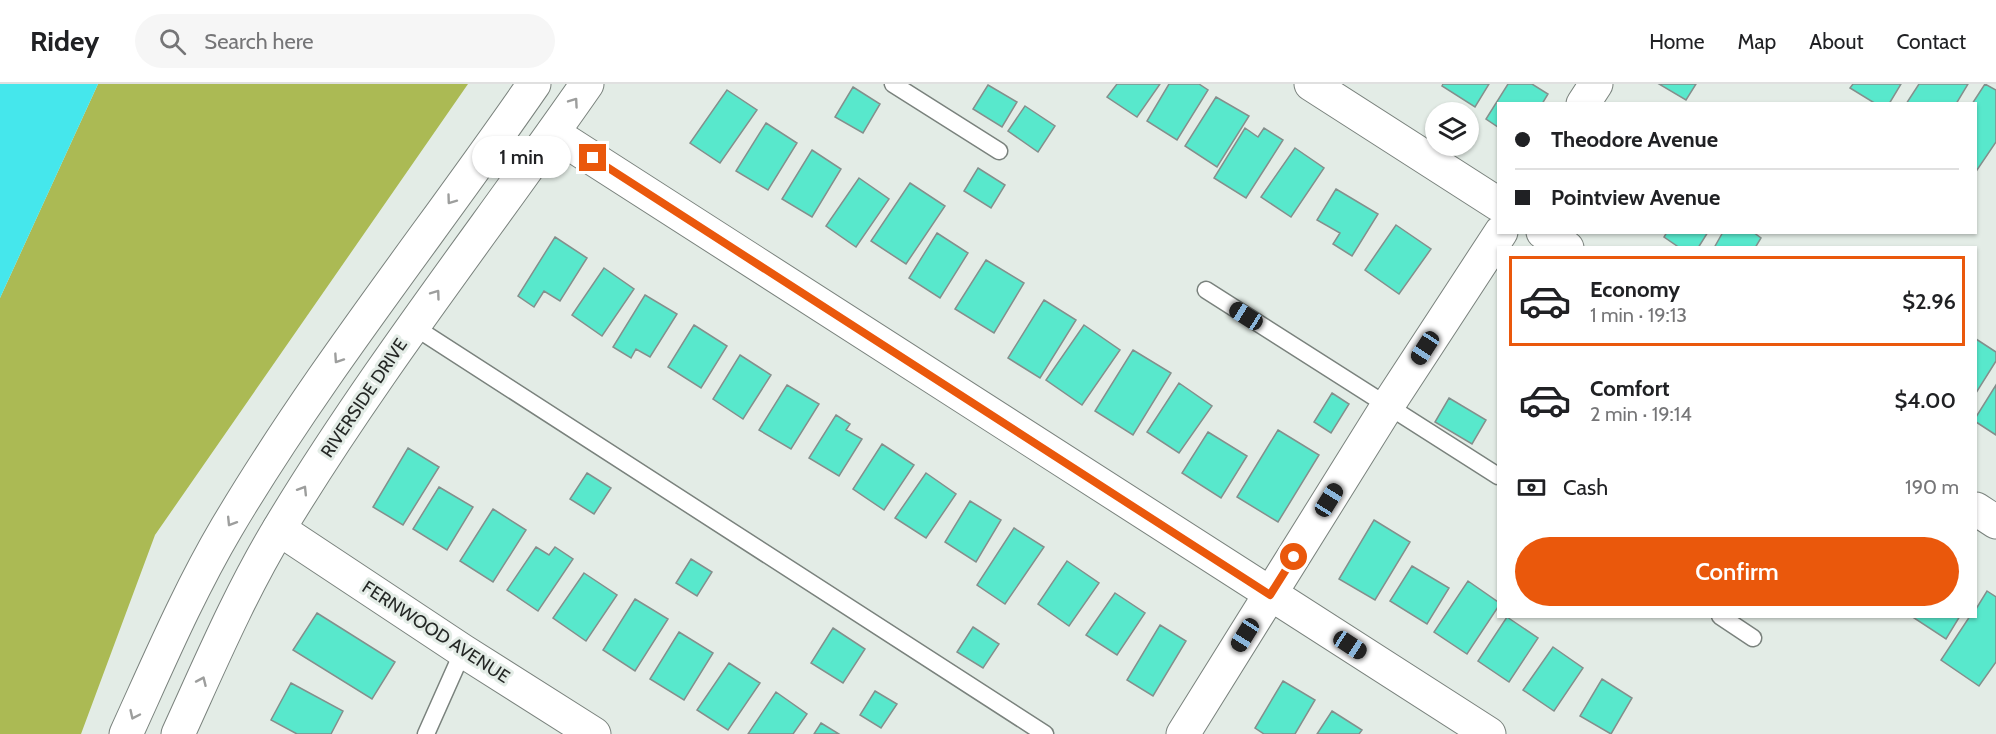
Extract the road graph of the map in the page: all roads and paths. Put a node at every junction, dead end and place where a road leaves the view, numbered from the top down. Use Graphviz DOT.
graph roads {
  1 [pos="534,84"];
  2 [pos="586,84"];
  3 [pos="893,84"];
  4 [pos="1311,84"];
  5 [pos="1596,84"];
  6 [pos="1584,102"];
  7 [pos="553,133"];
  8 [pos="999,151"];
  9 [pos="1497,203"];
  10 [pos="1500,234"];
  11 [pos="1546,234"];
  12 [pos="1564,246"];
  13 [pos="1206,290"];
  14 [pos="413,326"];
  15 [pos="1388,405"];
  16 [pos="1497,475"];
  17 [pos="1977,510"];
  18 [pos="1996,522"];
  19 [pos="279,528"];
  20 [pos="1270,595"];
  21 [pos="1723,618"];
  22 [pos="1754,638"];
  23 [pos="463,651"];
  24 [pos="126,734"];
  25 [pos="178,734"];
  26 [pos="426,734"];
  27 [pos="594,734"];
  28 [pos="1045,734"];
  29 [pos="1183,734"];
  30 [pos="1489,734"];
  1 -- 24 [label="street, one-way"];
  7 -- 2 [label="street, RIVERSIDE DRIVE, one-way"];
  3 -- 8 [label="lane"];
  4 -- 9 [label="street"];
  5 -- 6 [label="street"];
  14 -- 7 [label="street, RIVERSIDE DRIVE, one-way"];
  7 -- 20 [label="street"];
  10 -- 15 [label="street"];
  11 -- 12 [label="street"];
  13 -- 15 [label="lane"];
  19 -- 14 [label="street, RIVERSIDE DRIVE, one-way"];
  14 -- 28 [label="lane"];
  15 -- 16 [label="lane"];
  15 -- 20 [label="street"];
  17 -- 18 [label="street"];
  19 -- 23 [label="street, FERNWOOD AVENUE"];
  25 -- 19 [label="street, RIVERSIDE DRIVE, one-way"];
  20 -- 29 [label="street"];
  20 -- 30 [label="street"];
  21 -- 22 [label="lane"];
  23 -- 26 [label="lane"];
  23 -- 27 [label="street, FERNWOOD AVENUE"];
}
